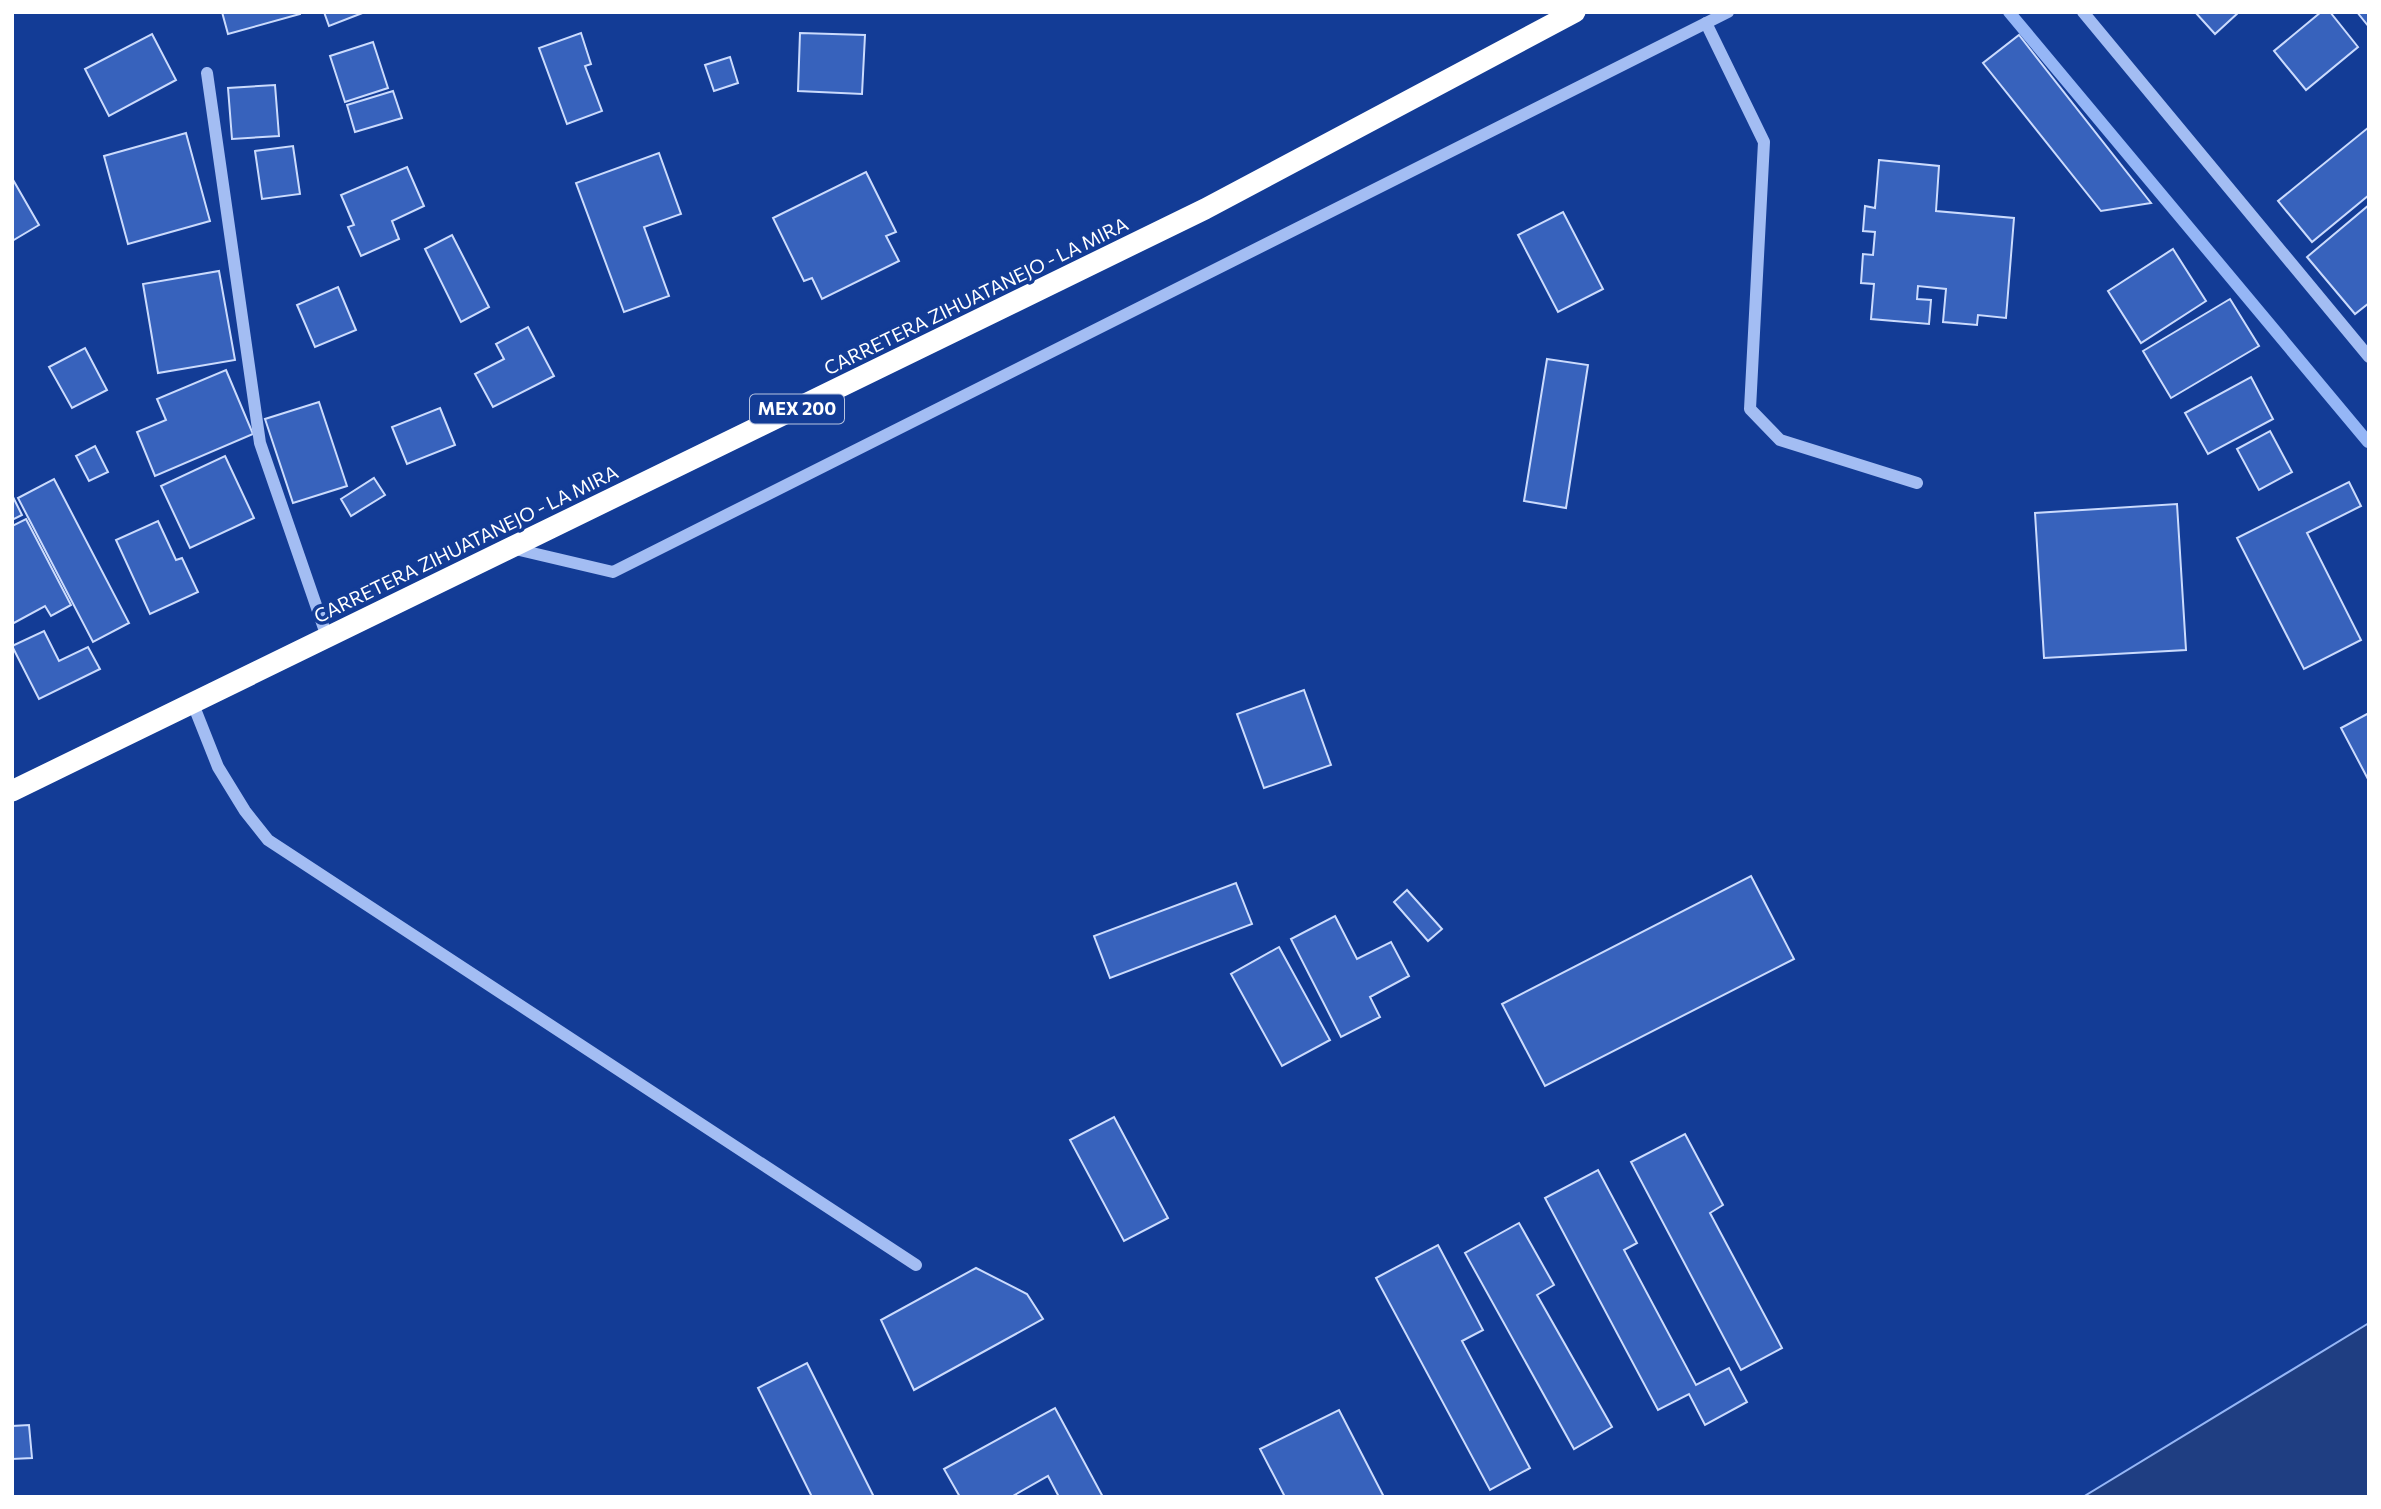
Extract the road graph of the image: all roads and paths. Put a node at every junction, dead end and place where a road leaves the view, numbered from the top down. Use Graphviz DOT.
graph roads {
  1 [pos="1575,12"];
  2 [pos="1728,12"];
  3 [pos="2083,12"];
  4 [pos="1706,23"];
  5 [pos="207,73"];
  6 [pos="2369,357"];
  7 [pos="1917,483"];
  8 [pos="511,548"];
  9 [pos="327,637"];
  10 [pos="193,704"];
  11 [pos="12,791"];
  12 [pos="916,1265"];
  1 -- 8 [label="highway, CARRETERA ZIHUATANEJO - LA MIRA / MEX 200"];
  2 -- 4 [label="street"];
  3 -- 6 [label="street"];
  4 -- 7 [label="street"];
  4 -- 8 [label="street"];
  5 -- 9 [label="street"];
  8 -- 9 [label="highway, CARRETERA ZIHUATANEJO - LA MIRA / MEX 200"];
  9 -- 10 [label="highway, CARRETERA ZIHUATANEJO - LA MIRA / MEX 200"];
  10 -- 11 [label="highway, CARRETERA ZIHUATANEJO - LA MIRA / MEX 200"];
  10 -- 12 [label="street"];
}
